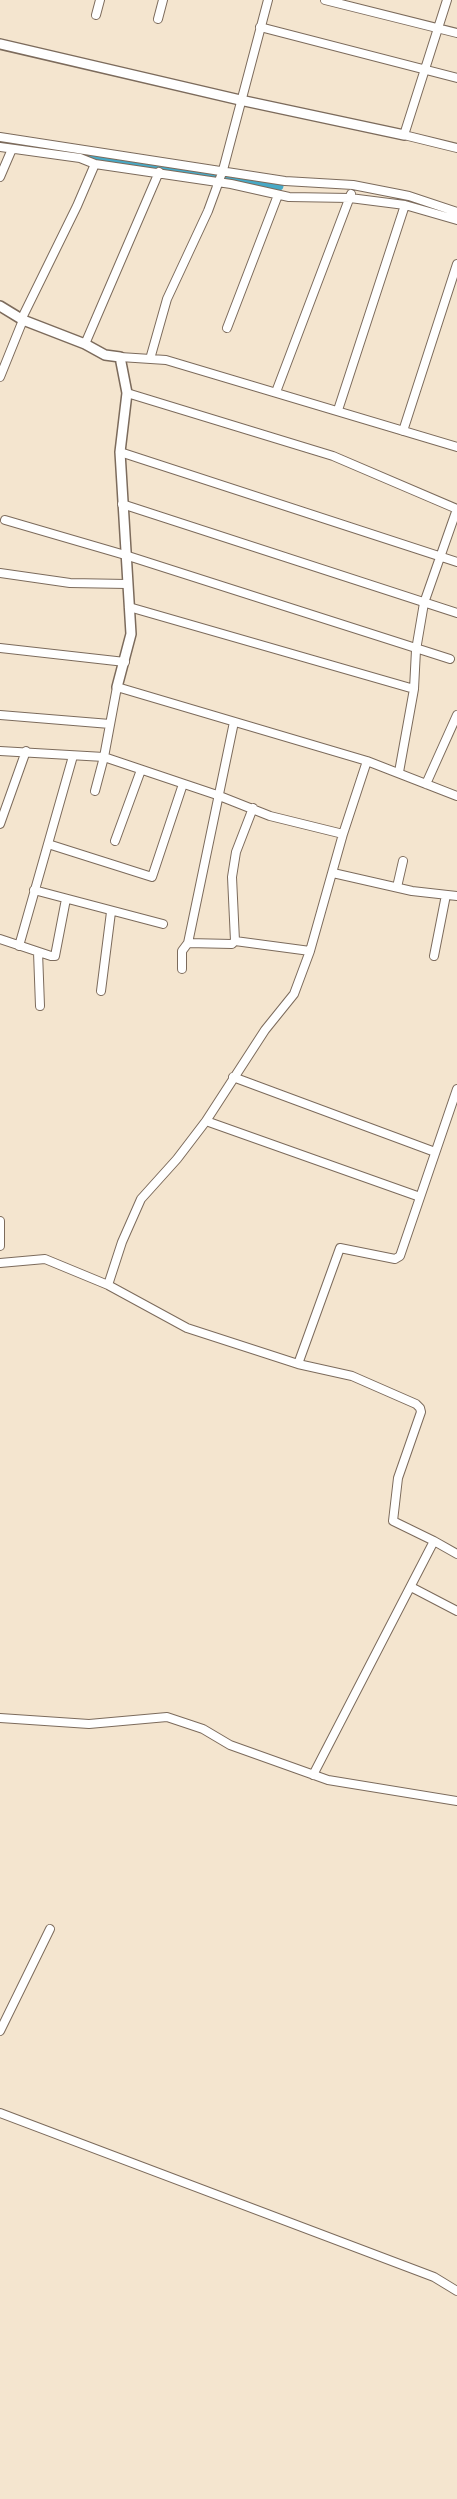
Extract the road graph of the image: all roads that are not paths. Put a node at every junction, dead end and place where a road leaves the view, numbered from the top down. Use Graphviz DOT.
graph roads {
  1 [pos="100,0"];
  2 [pos="163,0"];
  3 [pos="268,0"];
  4 [pos="325,0"];
  5 [pos="447,0"];
  6 [pos="96,15"];
  7 [pos="158,19"];
  8 [pos="260,27"];
  9 [pos="439,29"];
  10 [pos="457,33"];
  11 [pos="0,44"];
  12 [pos="426,70"];
  13 [pos="457,78"];
  14 [pos="240,100"];
  15 [pos="404,135"];
  16 [pos="0,137"];
  17 [pos="0,147"];
  18 [pos="457,148"];
  19 [pos="12,149"];
  20 [pos="95,164"];
  21 [pos="223,170"];
  22 [pos="159,172"];
  23 [pos="0,177"];
  24 [pos="218,183"];
  25 [pos="353,185"];
  26 [pos="278,195"];
  27 [pos="350,198"];
  28 [pos="405,205"];
  29 [pos="457,212"];
  30 [pos="457,220"];
  31 [pos="457,264"];
  32 [pos="0,306"];
  33 [pos="22,319"];
  34 [pos="227,328"];
  35 [pos="85,344"];
  36 [pos="120,357"];
  37 [pos="150,358"];
  38 [pos="0,377"];
  39 [pos="276,392"];
  40 [pos="127,393"];
  41 [pos="338,410"];
  42 [pos="403,431"];
  43 [pos="457,447"];
  44 [pos="120,452"];
  45 [pos="122,504"];
  46 [pos="457,509"];
  47 [pos="5,520"];
  48 [pos="125,555"];
  49 [pos="441,556"];
  50 [pos="457,562"];
  51 [pos="0,573"];
  52 [pos="127,584"];
  53 [pos="424,603"];
  54 [pos="129,607"];
  55 [pos="457,613"];
  56 [pos="0,648"];
  57 [pos="416,650"];
  58 [pos="450,659"];
  59 [pos="124,662"];
  60 [pos="117,687"];
  61 [pos="414,689"];
  62 [pos="457,715"];
  63 [pos="0,716"];
  64 [pos="234,722"];
  65 [pos="110,724"];
  66 [pos="0,751"];
  67 [pos="26,751"];
  68 [pos="73,756"];
  69 [pos="104,758"];
  70 [pos="367,762"];
  71 [pos="141,770"];
  72 [pos="399,772"];
  73 [pos="183,784"];
  74 [pos="426,784"];
  75 [pos="95,791"];
  76 [pos="217,795"];
  77 [pos="457,795"];
  78 [pos="253,808"];
  79 [pos="0,824"];
  80 [pos="343,834"];
  81 [pos="115,841"];
  82 [pos="48,844"];
  83 [pos="403,861"];
  84 [pos="333,873"];
  85 [pos="397,887"];
  86 [pos="34,890"];
  87 [pos="446,896"];
  88 [pos="457,896"];
  89 [pos="66,899"];
  90 [pos="111,912"];
  91 [pos="163,924"];
  92 [pos="0,939"];
  93 [pos="235,941"];
  94 [pos="188,944"];
  95 [pos="19,946"];
  96 [pos="310,951"];
  97 [pos="38,952"];
  98 [pos="434,957"];
  99 [pos="182,969"];
  100 [pos="101,991"];
  101 [pos="40,1006"];
  102 [pos="233,1077"];
  103 [pos="457,1089"];
  104 [pos="206,1121"];
  105 [pos="435,1152"];
  106 [pos="420,1197"];
  107 [pos="0,1221"];
  108 [pos="0,1246"];
  109 [pos="0,1263"];
  110 [pos="108,1284"];
  111 [pos="298,1364"];
  112 [pos="434,1541"];
  113 [pos="457,1554"];
  114 [pos="411,1587"];
  115 [pos="457,1611"];
  116 [pos="0,1718"];
  117 [pos="313,1775"];
  118 [pos="457,1801"];
  119 [pos="50,1929"];
  120 [pos="0,2031"];
  121 [pos="0,2113"];
  122 [pos="457,2291"];
  1 -- 6 [label="street"];
  2 -- 7 [label="street"];
  3 -- 8 [label="street"];
  4 -- 9 [label="street"];
  5 -- 9 [label="street"];
  8 -- 12 [label="street"];
  8 -- 14 [label="street"];
  9 -- 10 [label="street"];
  9 -- 12 [label="street"];
  11 -- 14 [label="street"];
  12 -- 13 [label="street"];
  12 -- 15 [label="street"];
  14 -- 15 [label="street"];
  14 -- 21 [label="street"];
  15 -- 18 [label="street"];
  16 -- 21 [label="street"];
  17 -- 19 [label="street"];
  19 -- 20 [label="street"];
  19 -- 23 [label="street"];
  20 -- 22 [label="street"];
  20 -- 33 [label="street"];
  21 -- 24 [label="street"];
  21 -- 25 [label="street"];
  22 -- 24 [label="street"];
  22 -- 35 [label="street"];
  24 -- 26 [label="street"];
  24 -- 37 [label="street"];
  25 -- 27 [label="street"];
  25 -- 29 [label="street"];
  26 -- 27 [label="street"];
  26 -- 34 [label="street"];
  27 -- 28 [label="street"];
  27 -- 39 [label="street"];
  28 -- 30 [label="street"];
  28 -- 41 [label="street"];
  31 -- 42 [label="street"];
  32 -- 33 [label="street"];
  33 -- 35 [label="street"];
  33 -- 38 [label="street"];
  35 -- 36 [label="street"];
  36 -- 37 [label="street"];
  36 -- 40 [label="street"];
  37 -- 39 [label="street"];
  39 -- 41 [label="street"];
  40 -- 44 [label="street"];
  40 -- 46 [label="street"];
  41 -- 42 [label="street"];
  42 -- 43 [label="street"];
  44 -- 45 [label="street"];
  44 -- 49 [label="street"];
  45 -- 48 [label="street"];
  45 -- 53 [label="street"];
  46 -- 49 [label="street"];
  47 -- 48 [label="street"];
  48 -- 52 [label="street"];
  48 -- 57 [label="street"];
  49 -- 50 [label="street"];
  49 -- 53 [label="street"];
  51 -- 52 [label="street"];
  52 -- 54 [label="street"];
  53 -- 55 [label="street"];
  53 -- 57 [label="street"];
  54 -- 59 [label="street"];
  54 -- 61 [label="street"];
  56 -- 59 [label="street"];
  57 -- 58 [label="street"];
  57 -- 61 [label="street"];
  59 -- 60 [label="street"];
  60 -- 64 [label="street"];
  60 -- 65 [label="street"];
  61 -- 72 [label="street"];
  62 -- 74 [label="street"];
  63 -- 65 [label="street"];
  64 -- 70 [label="street"];
  64 -- 76 [label="street"];
  65 -- 69 [label="street"];
  66 -- 67 [label="street"];
  67 -- 68 [label="street"];
  67 -- 79 [label="street"];
  68 -- 69 [label="street"];
  68 -- 82 [label="street"];
  69 -- 71 [label="street"];
  69 -- 75 [label="street"];
  70 -- 72 [label="street"];
  70 -- 80 [label="street"];
  71 -- 73 [label="street"];
  71 -- 81 [label="street"];
  72 -- 74 [label="street"];
  73 -- 76 [label="street"];
  73 -- 82 [label="street"];
  74 -- 77 [label="street"];
  76 -- 78 [label="street"];
  76 -- 94 [label="street"];
  78 -- 80 [label="street"];
  78 -- 93 [label="street"];
  80 -- 84 [label="street"];
  82 -- 86 [label="street"];
  83 -- 85 [label="street"];
  84 -- 85 [label="street"];
  84 -- 96 [label="street"];
  85 -- 87 [label="street"];
  86 -- 89 [label="street"];
  86 -- 95 [label="street"];
  87 -- 88 [label="street"];
  87 -- 98 [label="street"];
  89 -- 90 [label="street"];
  89 -- 97 [label="street"];
  90 -- 91 [label="street"];
  90 -- 100 [label="street"];
  92 -- 95 [label="street"];
  93 -- 94 [label="street"];
  93 -- 96 [label="street"];
  94 -- 99 [label="street"];
  95 -- 97 [label="street"];
  96 -- 102 [label="street"];
  97 -- 101 [label="street"];
  102 -- 104 [label="street"];
  102 -- 105 [label="street"];
  103 -- 105 [label="street"];
  104 -- 106 [label="street"];
  104 -- 110 [label="street"];
  105 -- 106 [label="street"];
  106 -- 111 [label="street"];
  107 -- 108 [label="street"];
  109 -- 110 [label="street"];
  110 -- 111 [label="street"];
  111 -- 112 [label="street"];
  112 -- 113 [label="street"];
  112 -- 114 [label="street"];
  114 -- 115 [label="street"];
  114 -- 117 [label="street"];
  116 -- 117 [label="street"];
  117 -- 118 [label="street"];
  119 -- 120 [label="street"];
  121 -- 122 [label="street"];
}
